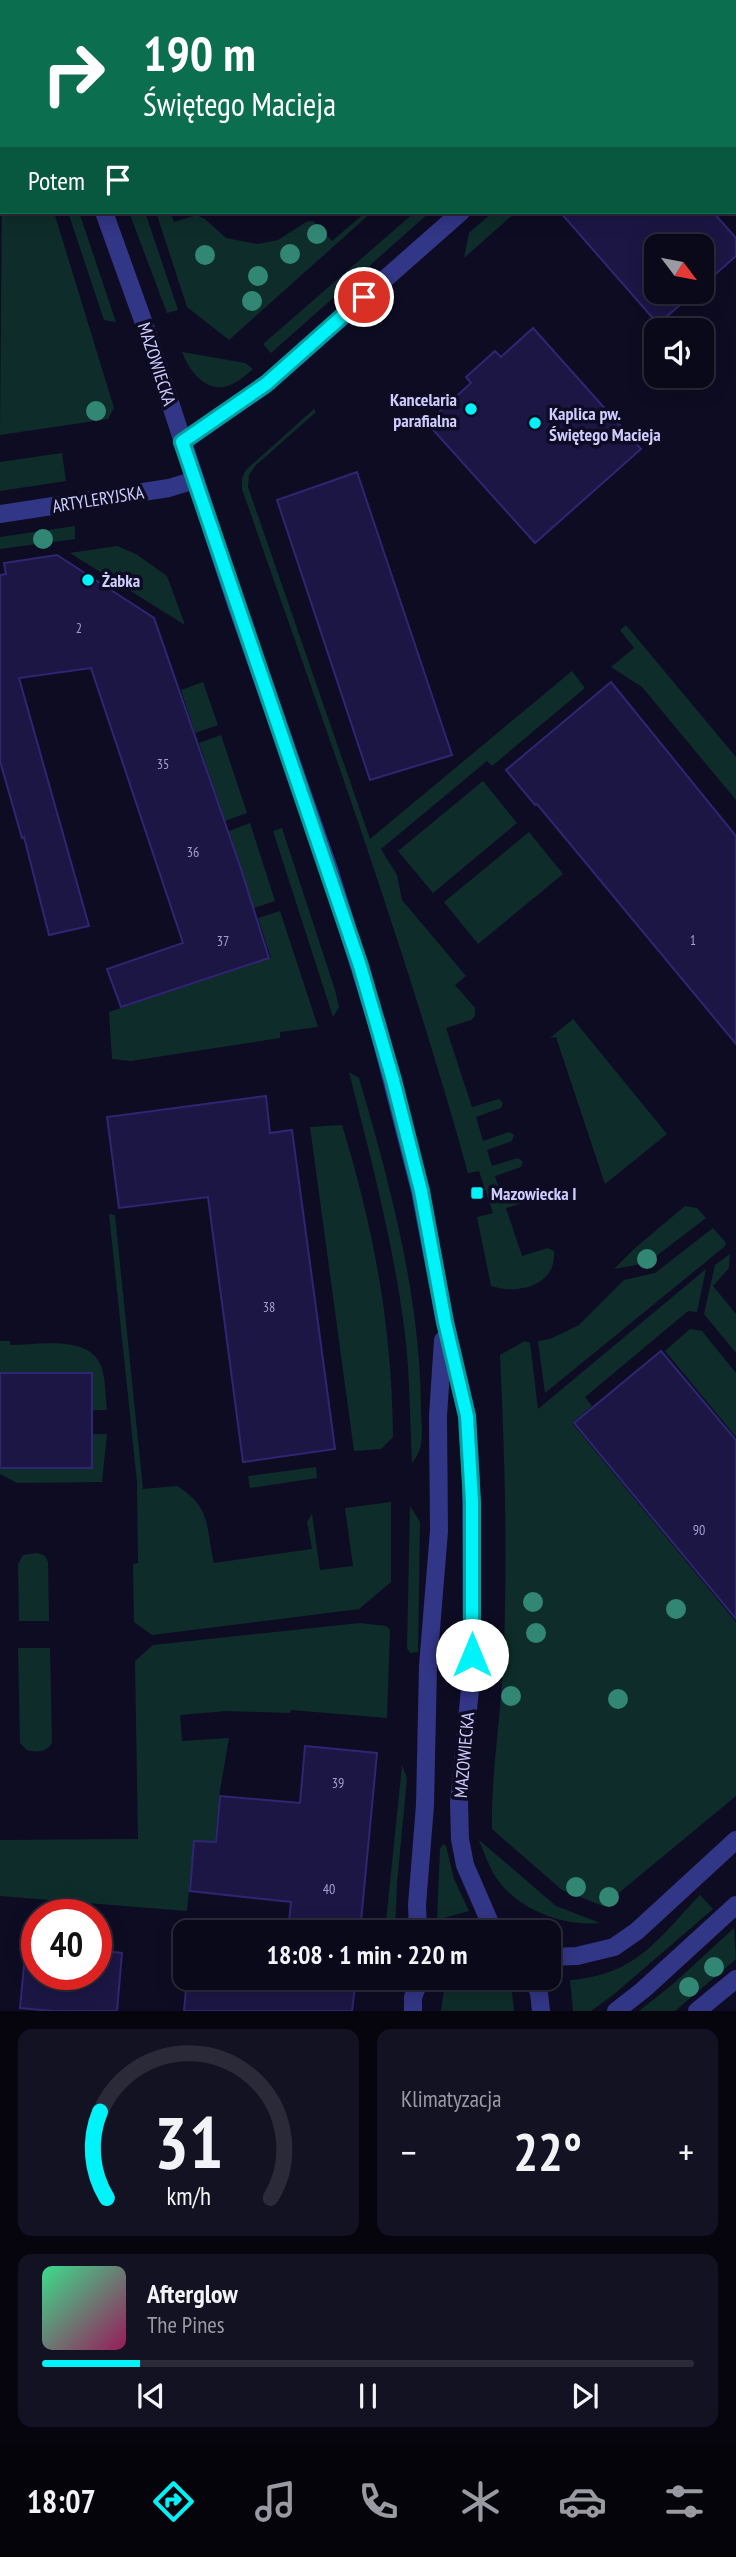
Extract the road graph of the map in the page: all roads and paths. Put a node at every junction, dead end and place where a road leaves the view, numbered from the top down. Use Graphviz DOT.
graph roads {
  1 [pos="105,214"];
  2 [pos="459,214"];
  3 [pos="182,442"];
  4 [pos="195,481"];
  5 [pos="0,514"];
  6 [pos="445,1322"];
  7 [pos="736,1840"];
  8 [pos="736,1905"];
  9 [pos="418,1920"];
  10 [pos="489,1920"];
  11 [pos="561,1956"];
  12 [pos="736,1979"];
  13 [pos="415,1990"];
  14 [pos="538,1990"];
  15 [pos="412,2009"];
  16 [pos="541,2011"];
  17 [pos="616,2011"];
  18 [pos="697,2011"];
  1 -- 3 [label="street, MAZOWIECKA"];
  2 -- 3 [label="street"];
  3 -- 4 [label="street, MAZOWIECKA"];
  4 -- 5 [label="street, ARTYLERYJSKA"];
  4 -- 6 [label="street, MAZOWIECKA"];
  6 -- 9 [label="street, MAZOWIECKA"];
  6 -- 10 [label="street, MAZOWIECKA"];
  7 -- 11 [label="street"];
  8 -- 17 [label="street"];
  12 -- 18 [label="street"];
  13 -- 15 [label="street"];
  14 -- 16 [label="street"];
}
